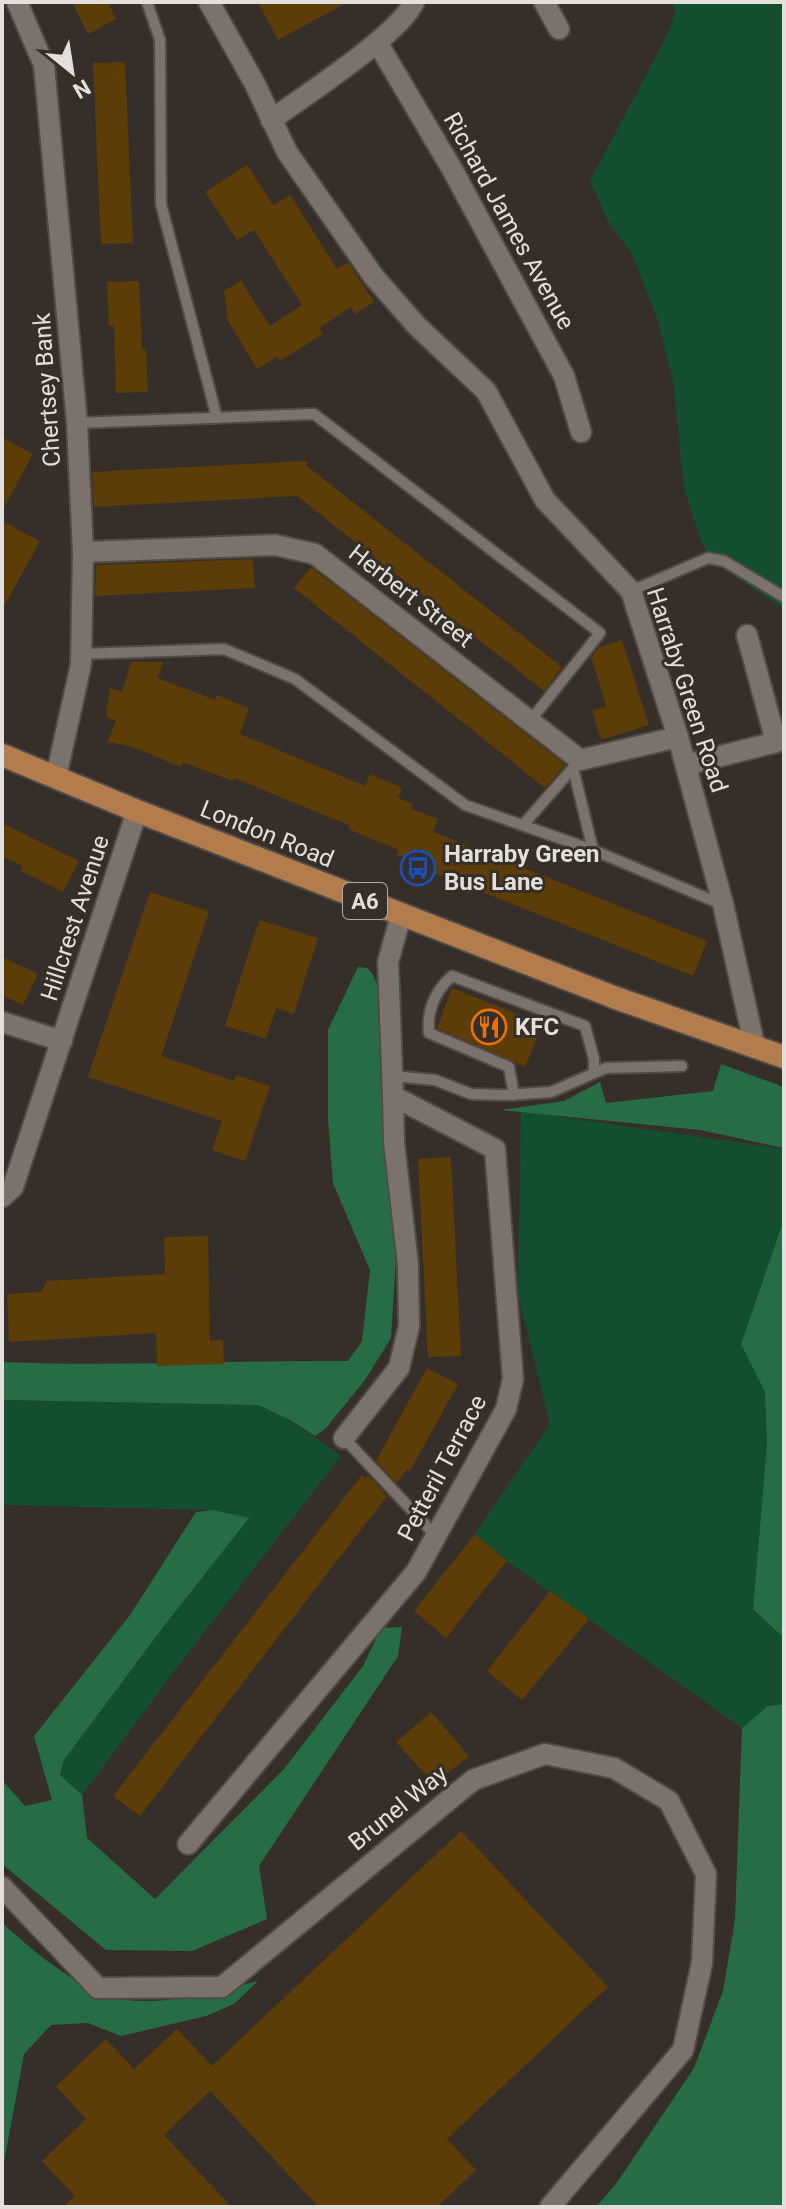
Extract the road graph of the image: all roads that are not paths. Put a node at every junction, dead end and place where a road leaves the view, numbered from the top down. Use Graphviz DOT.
graph roads {
  1 [pos="17,2"];
  2 [pos="147,2"];
  3 [pos="209,2"];
  4 [pos="414,2"];
  5 [pos="544,2"];
  6 [pos="559,29"];
  7 [pos="377,42"];
  8 [pos="271,120"];
  9 [pos="217,418"];
  10 [pos="77,423"];
  11 [pos="581,432"];
  12 [pos="83,552"];
  13 [pos="631,591"];
  14 [pos="784,597"];
  15 [pos="747,635"];
  16 [pos="81,654"];
  17 [pos="530,721"];
  18 [pos="678,737"];
  19 [pos="2,755"];
  20 [pos="576,764"];
  21 [pos="686,765"];
  22 [pos="56,777"];
  23 [pos="137,811"];
  24 [pos="523,825"];
  25 [pos="593,850"];
  26 [pos="723,904"];
  27 [pos="401,915"];
  28 [pos="2,1022"];
  29 [pos="62,1041"];
  30 [pos="755,1048"];
  31 [pos="784,1057"];
  32 [pos="682,1066"];
  33 [pos="594,1073"];
  34 [pos="393,1086"];
  35 [pos="514,1095"];
  36 [pos="8,1192"];
  37 [pos="344,1438"];
  38 [pos="437,1537"];
  39 [pos="188,1844"];
  40 [pos="2,1887"];
  41 [pos="550,2207"];
  1 -- 10 [label="street, Chertsey Bank"];
  2 -- 9 [label="lane"];
  3 -- 8 [label="street, Harraby Green Road"];
  4 -- 7 [label="street"];
  5 -- 6 [label="street"];
  7 -- 8 [label="street"];
  7 -- 11 [label="street, Richard James Avenue"];
  8 -- 13 [label="street, Harraby Green Road"];
  9 -- 10 [label="lane"];
  9 -- 17 [label="lane"];
  10 -- 12 [label="street, Chertsey Bank"];
  12 -- 16 [label="street, Chertsey Bank"];
  12 -- 17 [label="street, Herbert Street"];
  13 -- 14 [label="lane"];
  13 -- 18 [label="street, Harraby Green Road"];
  15 -- 21 [label="street"];
  16 -- 22 [label="street, Chertsey Bank"];
  16 -- 24 [label="lane"];
  17 -- 20 [label="street, Herbert Street"];
  18 -- 20 [label="street"];
  18 -- 21 [label="street, Harraby Green Road"];
  19 -- 22 [label="main road, London Road / A6"];
  20 -- 24 [label="lane"];
  20 -- 25 [label="lane"];
  21 -- 26 [label="street, Harraby Green Road"];
  22 -- 23 [label="main road, London Road / A6"];
  23 -- 27 [label="main road, London Road / A6"];
  23 -- 29 [label="street, Hillcrest Avenue"];
  24 -- 25 [label="lane"];
  25 -- 26 [label="lane"];
  26 -- 30 [label="street, Harraby Green Road"];
  27 -- 30 [label="main road, London Road / A6"];
  27 -- 34 [label="street"];
  28 -- 29 [label="street, Hillcrest Avenue"];
  29 -- 36 [label="street, Hillcrest Avenue"];
  30 -- 31 [label="main road, London Road / A6"];
  32 -- 33 [label="lane"];
  33 -- 35 [label="lane"];
  33 -- 35 [label="lane"];
  34 -- 35 [label="lane"];
  34 -- 37 [label="street"];
  34 -- 38 [label="street, Petteril Terrace"];
  37 -- 38 [label="lane"];
  38 -- 39 [label="street, Petteril Terrace"];
  40 -- 41 [label="street, Brunel Way"];
}
